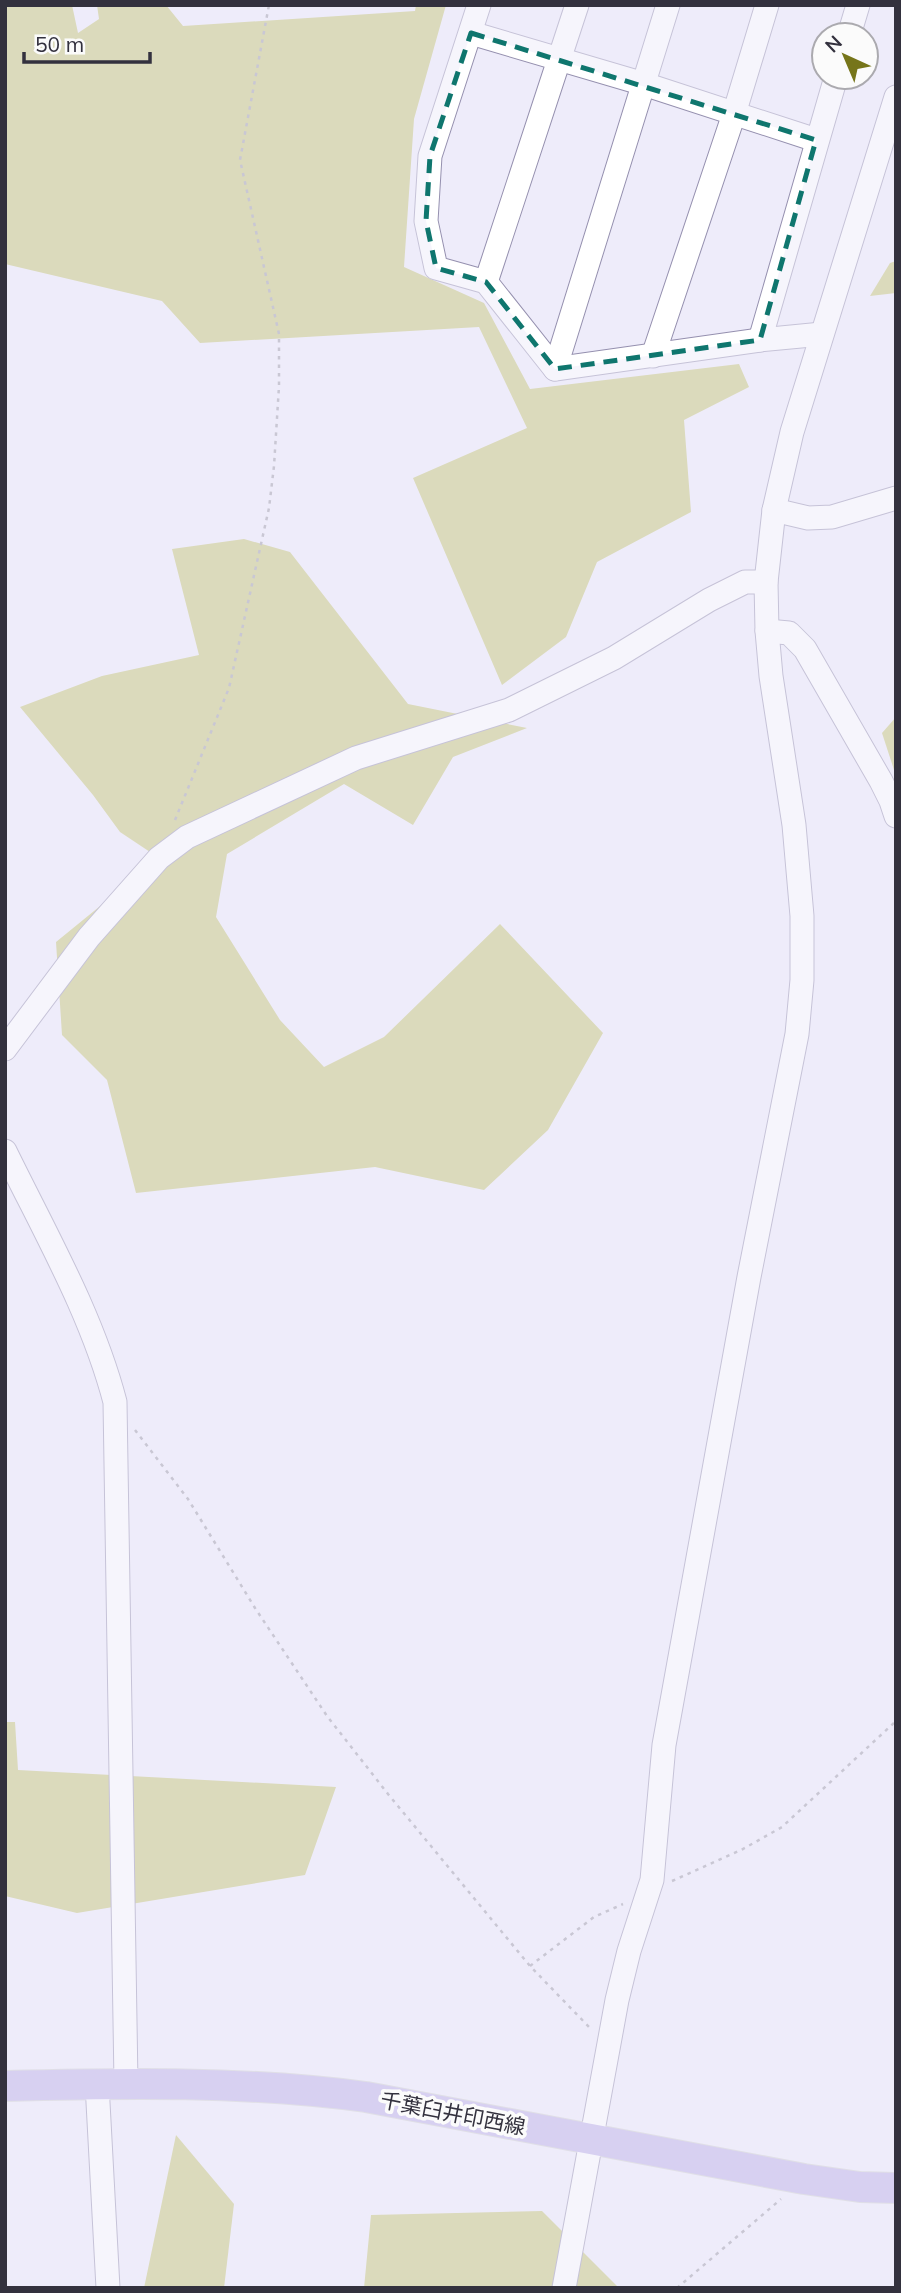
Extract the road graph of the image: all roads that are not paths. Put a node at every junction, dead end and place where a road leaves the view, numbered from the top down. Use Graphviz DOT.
graph roads {
  1 [pos="479,5"];
  2 [pos="577,5"];
  3 [pos="668,5"];
  4 [pos="767,5"];
  5 [pos="471,33"];
  6 [pos="561,58"];
  7 [pos="644,84"];
  8 [pos="832,91"];
  9 [pos="896,96"];
  10 [pos="734,114"];
  11 [pos="816,140"];
  12 [pos="888,150"];
  13 [pos="486,282"];
  14 [pos="822,334"];
  15 [pos="760,340"];
  16 [pos="653,356"];
  17 [pos="555,369"];
  18 [pos="896,498"];
  19 [pos="774,510"];
  20 [pos="766,582"];
  21 [pos="767,631"];
  22 [pos="896,817"];
  23 [pos="5,1049"];
  24 [pos="5,1151"];
  25 [pos="126,2083"];
  26 [pos="97,2084"];
  27 [pos="5,2086"];
  28 [pos="592,2139"];
  29 [pos="896,2188"];
  30 [pos="108,2288"];
  31 [pos="564,2288"];
  1 -- 5 [label="street"];
  2 -- 6 [label="street"];
  3 -- 7 [label="street"];
  4 -- 10 [label="street"];
  5 -- 6 [label="street"];
  5 -- 13 [label="street"];
  6 -- 7 [label="street"];
  6 -- 13 [label="street"];
  7 -- 10 [label="street"];
  7 -- 17 [label="street"];
  8 -- 11 [label="street"];
  9 -- 12 [label="street"];
  10 -- 11 [label="street"];
  10 -- 16 [label="street"];
  11 -- 15 [label="street"];
  12 -- 14 [label="street"];
  13 -- 17 [label="street"];
  14 -- 15 [label="street"];
  14 -- 19 [label="street"];
  15 -- 16 [label="street"];
  16 -- 17 [label="street"];
  18 -- 19 [label="street"];
  19 -- 20 [label="street"];
  20 -- 21 [label="street"];
  20 -- 23 [label="street"];
  21 -- 22 [label="street"];
  21 -- 28 [label="street"];
  24 -- 25 [label="street"];
  25 -- 26 [label="main road, 千葉臼井印西線"];
  25 -- 28 [label="main road, 千葉臼井印西線"];
  26 -- 27 [label="main road, 千葉臼井印西線"];
  26 -- 30 [label="street"];
  28 -- 29 [label="main road, 千葉臼井印西線"];
  28 -- 31 [label="street"];
}
